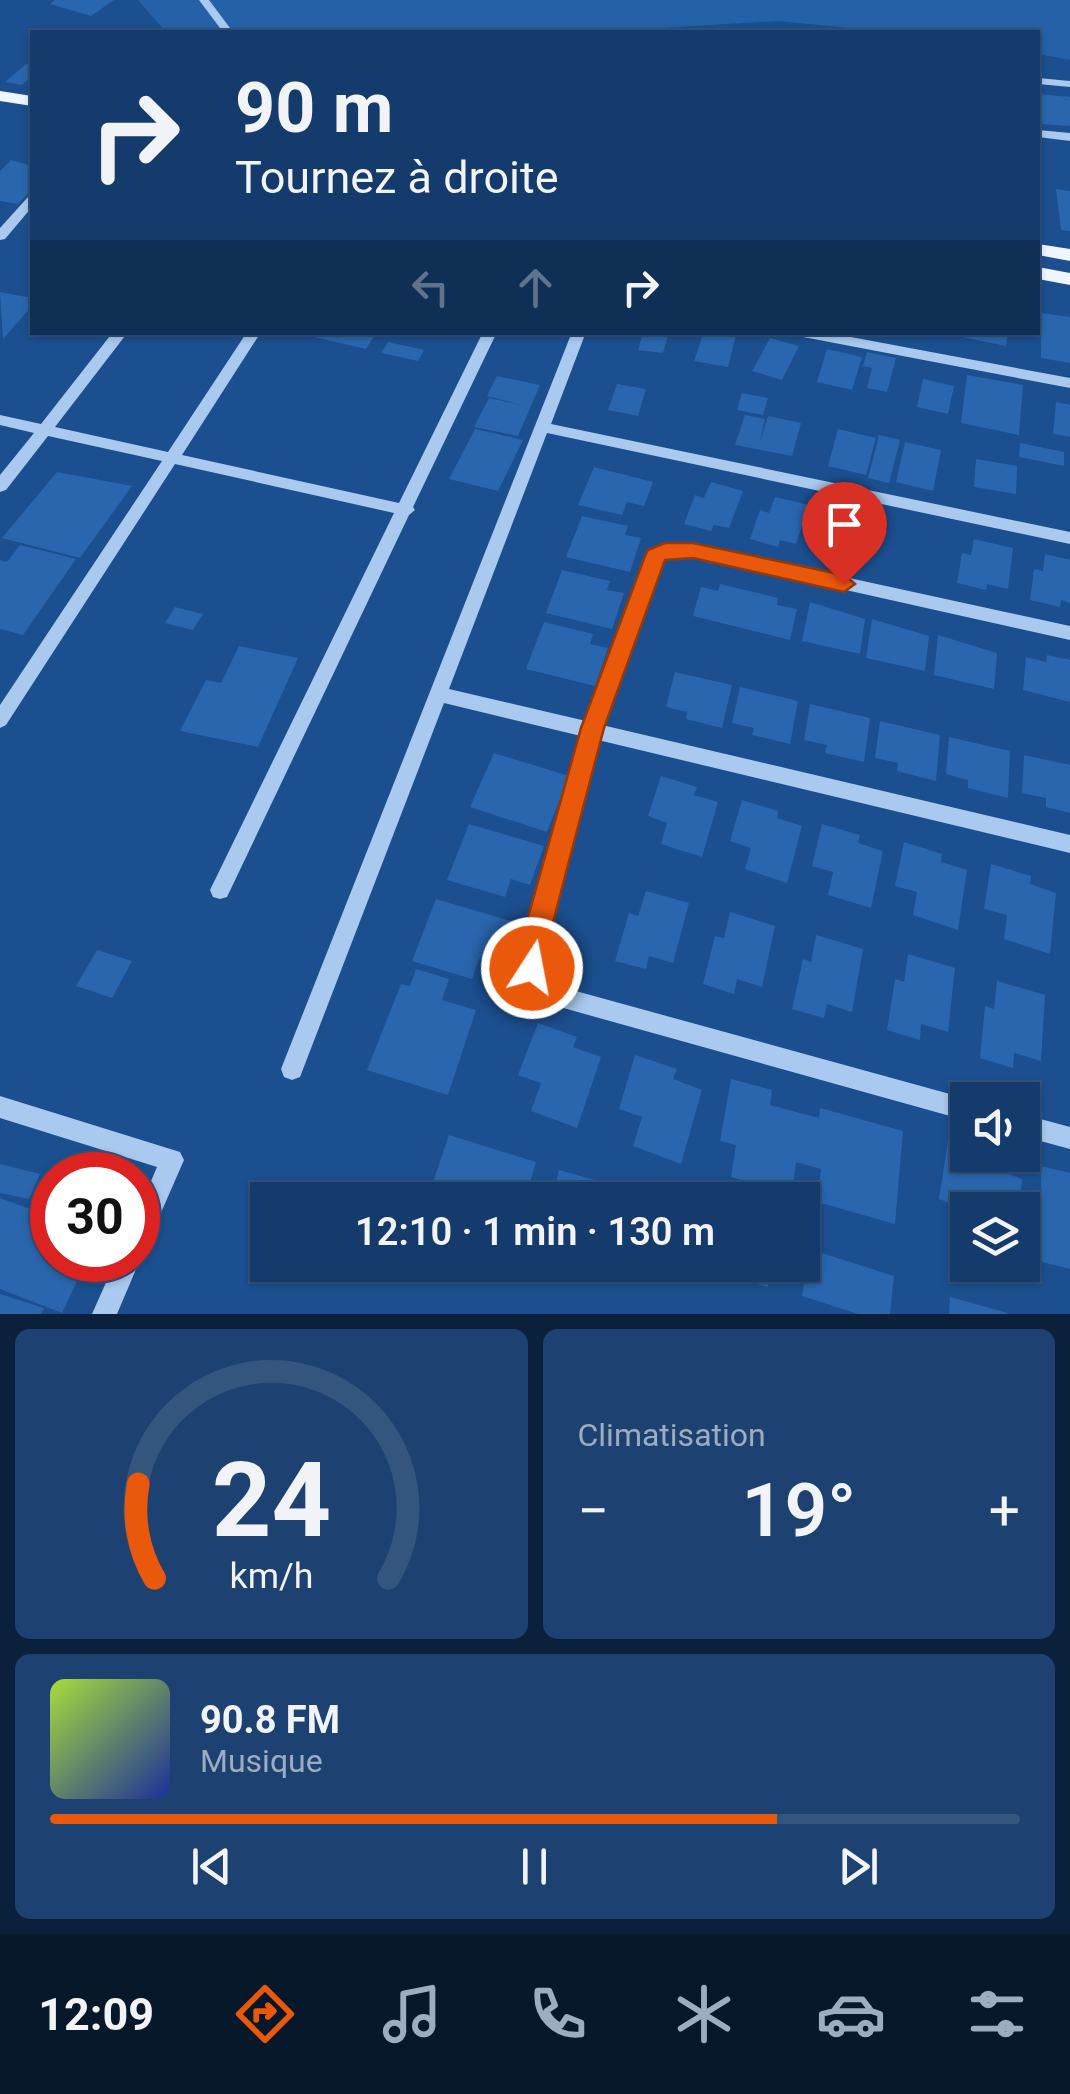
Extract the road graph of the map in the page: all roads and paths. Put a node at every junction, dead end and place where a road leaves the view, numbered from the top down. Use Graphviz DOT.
graph roads {
  1 [pos="204,0"];
  2 [pos="226,30"];
  3 [pos="1040,81"];
  4 [pos="1070,84"];
  5 [pos="0,96"];
  6 [pos="30,101"];
  7 [pos="1040,134"];
  8 [pos="1070,137"];
  9 [pos="30,202"];
  10 [pos="0,215"];
  11 [pos="16,218"];
  12 [pos="0,236"];
  13 [pos="1040,250"];
  14 [pos="1070,255"];
  15 [pos="1040,273"];
  16 [pos="1070,278"];
  17 [pos="119,335"];
  18 [pos="252,335"];
  19 [pos="489,335"];
  20 [pos="578,335"];
  21 [pos="814,335"];
  22 [pos="1070,383"];
  23 [pos="0,420"];
  24 [pos="543,427"];
  25 [pos="44,430"];
  26 [pos="175,458"];
  27 [pos="0,486"];
  28 [pos="406,510"];
  29 [pos="1070,538"];
  30 [pos="1070,634"];
  31 [pos="438,694"];
  32 [pos="0,720"];
  33 [pos="592,728"];
  34 [pos="1070,844"];
  35 [pos="220,890"];
  36 [pos="292,1069"];
  37 [pos="950,1105"];
  38 [pos="0,1108"];
  39 [pos="1040,1130"];
  40 [pos="1070,1138"];
  41 [pos="146,1152"];
  42 [pos="160,1156"];
  43 [pos="160,1188"];
  44 [pos="118,1282"];
  45 [pos="104,1314"];
  1 -- 2 [label="street"];
  3 -- 4 [label="street"];
  5 -- 6 [label="main road"];
  7 -- 8 [label="street"];
  9 -- 11 [label="street"];
  10 -- 11 [label="street"];
  11 -- 12 [label="street"];
  13 -- 14 [label="main road"];
  15 -- 16 [label="main road"];
  17 -- 25 [label="street"];
  18 -- 26 [label="street"];
  19 -- 28 [label="street"];
  20 -- 24 [label="street"];
  21 -- 22 [label="street"];
  23 -- 25 [label="street"];
  24 -- 29 [label="street"];
  24 -- 31 [label="street"];
  25 -- 26 [label="street"];
  25 -- 27 [label="street"];
  26 -- 28 [label="street"];
  26 -- 32 [label="street"];
  28 -- 35 [label="street"];
  30 -- 33 [label="street"];
  31 -- 33 [label="street"];
  31 -- 36 [label="street"];
  33 -- 34 [label="street"];
  33 -- 37 [label="street"];
  38 -- 41 [label="street"];
  39 -- 40 [label="street"];
  42 -- 43 [label="street"];
  44 -- 45 [label="street"];
}
